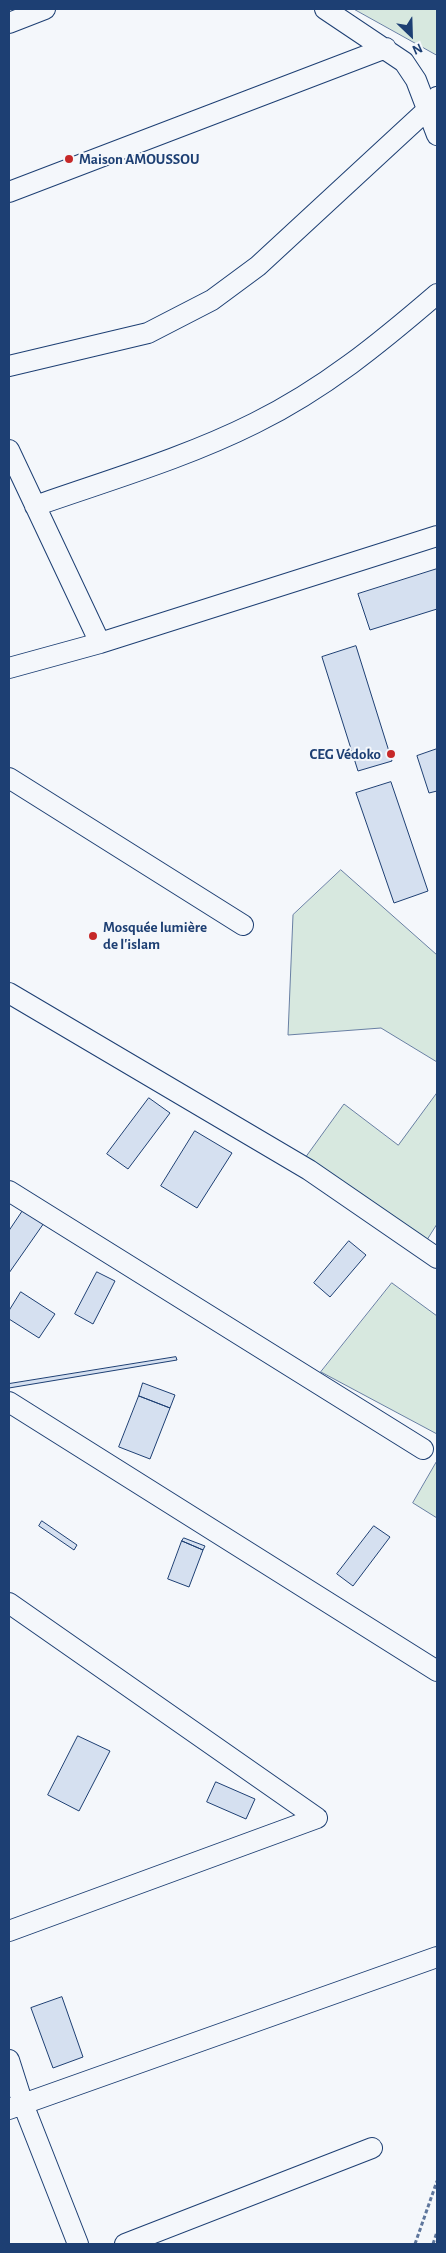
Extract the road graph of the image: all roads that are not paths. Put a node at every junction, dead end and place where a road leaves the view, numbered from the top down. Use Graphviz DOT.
graph roads {
  1 [pos="45,9"];
  2 [pos="325,9"];
  3 [pos="9,23"];
  4 [pos="386,48"];
  5 [pos="433,103"];
  6 [pos="437,136"];
  7 [pos="9,192"];
  8 [pos="437,294"];
  9 [pos="9,366"];
  10 [pos="9,450"];
  11 [pos="35,506"];
  12 [pos="437,536"];
  13 [pos="100,643"];
  14 [pos="9,668"];
  15 [pos="9,778"];
  16 [pos="243,925"];
  17 [pos="9,993"];
  18 [pos="9,1191"];
  19 [pos="437,1258"];
  20 [pos="9,1402"];
  21 [pos="423,1449"];
  22 [pos="9,1603"];
  23 [pos="437,1671"];
  24 [pos="9,1931"];
  25 [pos="437,1957"];
  26 [pos="9,2060"];
  27 [pos="16,2106"];
  28 [pos="372,2148"];
  29 [pos="78,2244"];
  30 [pos="125,2244"];
  1 -- 3 [label="street"];
  2 -- 4 [label="street"];
  4 -- 5 [label="street"];
  4 -- 7 [label="street"];
  5 -- 6 [label="street"];
  5 -- 9 [label="street"];
  8 -- 11 [label="street"];
  10 -- 11 [label="street"];
  11 -- 13 [label="street"];
  12 -- 13 [label="street"];
  13 -- 14 [label="street"];
  15 -- 16 [label="street"];
  17 -- 19 [label="street"];
  18 -- 21 [label="street"];
  20 -- 23 [label="street"];
  22 -- 24 [label="street"];
  25 -- 27 [label="street"];
  26 -- 27 [label="street"];
  27 -- 29 [label="street"];
  28 -- 30 [label="street"];
}
